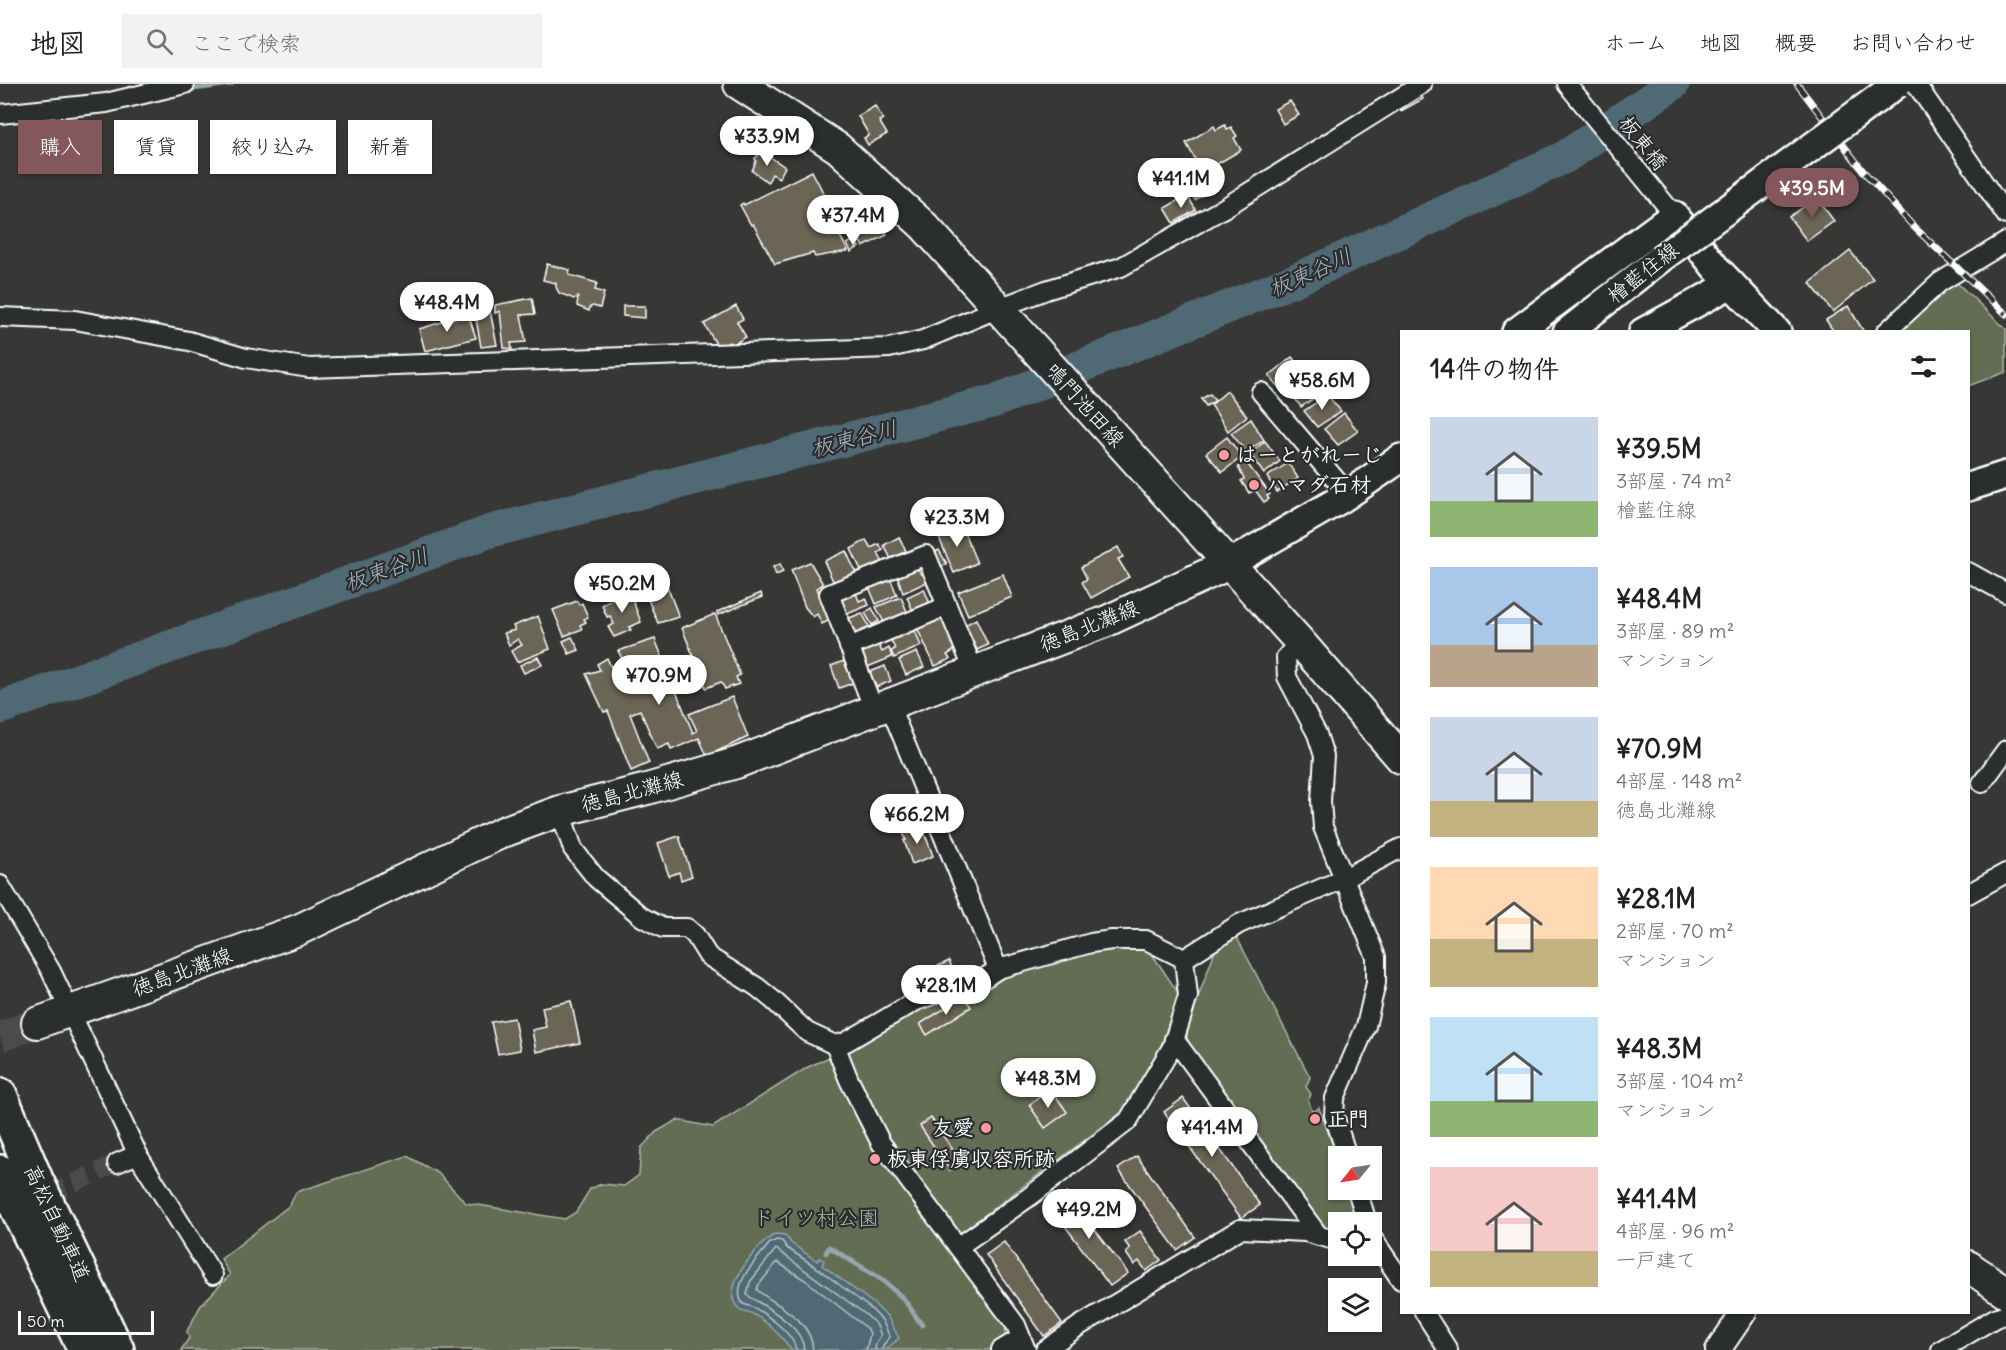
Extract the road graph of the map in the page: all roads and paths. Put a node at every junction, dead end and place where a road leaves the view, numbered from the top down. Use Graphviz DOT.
graph roads {
  1 [pos="185,84"];
  2 [pos="739,84"];
  3 [pos="1422,84"];
  4 [pos="1567,84"];
  5 [pos="1897,84"];
  6 [pos="1916,84"];
  7 [pos="0,114"];
  8 [pos="1668,208"];
  9 [pos="2006,215"];
  10 [pos="2006,242"];
  11 [pos="1731,284"];
  12 [pos="1004,314"];
  13 [pos="0,316"];
  14 [pos="1518,330"];
  15 [pos="1570,330"];
  16 [pos="1647,330"];
  17 [pos="1775,330"];
  18 [pos="1888,330"];
  19 [pos="1261,392"];
  20 [pos="1400,441"];
  21 [pos="1400,459"];
  22 [pos="1400,470"];
  23 [pos="2006,475"];
  24 [pos="1970,486"];
  25 [pos="1357,488"];
  26 [pos="1229,564"];
  27 [pos="1970,573"];
  28 [pos="2006,593"];
  29 [pos="947,606"];
  30 [pos="1300,642"];
  31 [pos="849,647"];
  32 [pos="974,671"];
  33 [pos="881,707"];
  34 [pos="2006,750"];
  35 [pos="1400,757"];
  36 [pos="1982,783"];
  37 [pos="560,811"];
  38 [pos="1400,849"];
  39 [pos="2006,873"];
  40 [pos="1343,879"];
  41 [pos="0,885"];
  42 [pos="1970,893"];
  43 [pos="1184,958"];
  44 [pos="999,969"];
  45 [pos="70,1013"];
  46 [pos="37,1023"];
  47 [pos="1174,1039"];
  48 [pos="835,1045"];
  49 [pos="0,1095"];
  50 [pos="1344,1146"];
  51 [pos="138,1154"];
  52 [pos="117,1163"];
  53 [pos="0,1172"];
  54 [pos="36,1180"];
  55 [pos="1319,1236"];
  56 [pos="1328,1238"];
  57 [pos="958,1247"];
  58 [pos="1382,1253"];
  59 [pos="1970,1267"];
  60 [pos="213,1275"];
  61 [pos="1400,1279"];
  62 [pos="2006,1292"];
  63 [pos="1425,1314"];
  64 [pos="1743,1314"];
  65 [pos="2006,1314"];
  66 [pos="1024,1344"];
  67 [pos="85,1350"];
  68 [pos="117,1350"];
  69 [pos="135,1350"];
  70 [pos="1001,1350"];
  71 [pos="1045,1350"];
  72 [pos="1448,1350"];
  73 [pos="1718,1350"];
  74 [pos="1941,1350"];
  1 -- 7 [label="street"];
  2 -- 12 [label="main road, 鳴門池田線"];
  3 -- 12 [label="street"];
  4 -- 8 [label="street, 板東橋"];
  5 -- 15 [label="main road, 檜藍住線, bridge"];
  6 -- 9 [label="street"];
  8 -- 11 [label="main road, 檜藍住線"];
  8 -- 14 [label="main road"];
  10 -- 18 [label="street"];
  11 -- 16 [label="main road"];
  11 -- 17 [label="main road, 檜藍住線"];
  12 -- 13 [label="street"];
  12 -- 26 [label="main road, 鳴門池田線"];
  19 -- 25 [label="street"];
  20 -- 25 [label="main road"];
  21 -- 25 [label="main road"];
  22 -- 25 [label="main road"];
  23 -- 24 [label="main road"];
  25 -- 26 [label="main road"];
  26 -- 30 [label="main road, 鳴門池田線"];
  26 -- 32 [label="main road, 徳島北灘線"];
  27 -- 28 [label="street"];
  29 -- 31 [label="street"];
  29 -- 31 [label="street"];
  29 -- 32 [label="street"];
  30 -- 35 [label="main road, 鳴門池田線"];
  30 -- 40 [label="street"];
  31 -- 33 [label="street"];
  32 -- 33 [label="main road, 徳島北灘線"];
  33 -- 37 [label="main road, 徳島北灘線"];
  33 -- 44 [label="street"];
  34 -- 36 [label="street"];
  37 -- 45 [label="main road, 徳島北灘線"];
  37 -- 48 [label="street"];
  38 -- 40 [label="street"];
  39 -- 42 [label="street"];
  40 -- 43 [label="street"];
  40 -- 50 [label="street"];
  41 -- 45 [label="street"];
  43 -- 44 [label="street"];
  43 -- 47 [label="street"];
  44 -- 48 [label="street"];
  45 -- 46 [label="main road, 徳島北灘線"];
  45 -- 51 [label="street"];
  47 -- 55 [label="street"];
  47 -- 57 [label="street"];
  48 -- 57 [label="street"];
  49 -- 54 [label="highway, 高松自動車道"];
  51 -- 52 [label="street"];
  51 -- 60 [label="street"];
  53 -- 67 [label="highway, 高松自動車道"];
  54 -- 68 [label="highway, 高松自動車道"];
  54 -- 69 [label="highway"];
  55 -- 56 [label="street"];
  55 -- 71 [label="street"];
  57 -- 66 [label="street"];
  58 -- 61 [label="street"];
  59 -- 62 [label="main road"];
  63 -- 72 [label="street"];
  64 -- 73 [label="street"];
  65 -- 74 [label="street"];
  66 -- 70 [label="street"];
}
